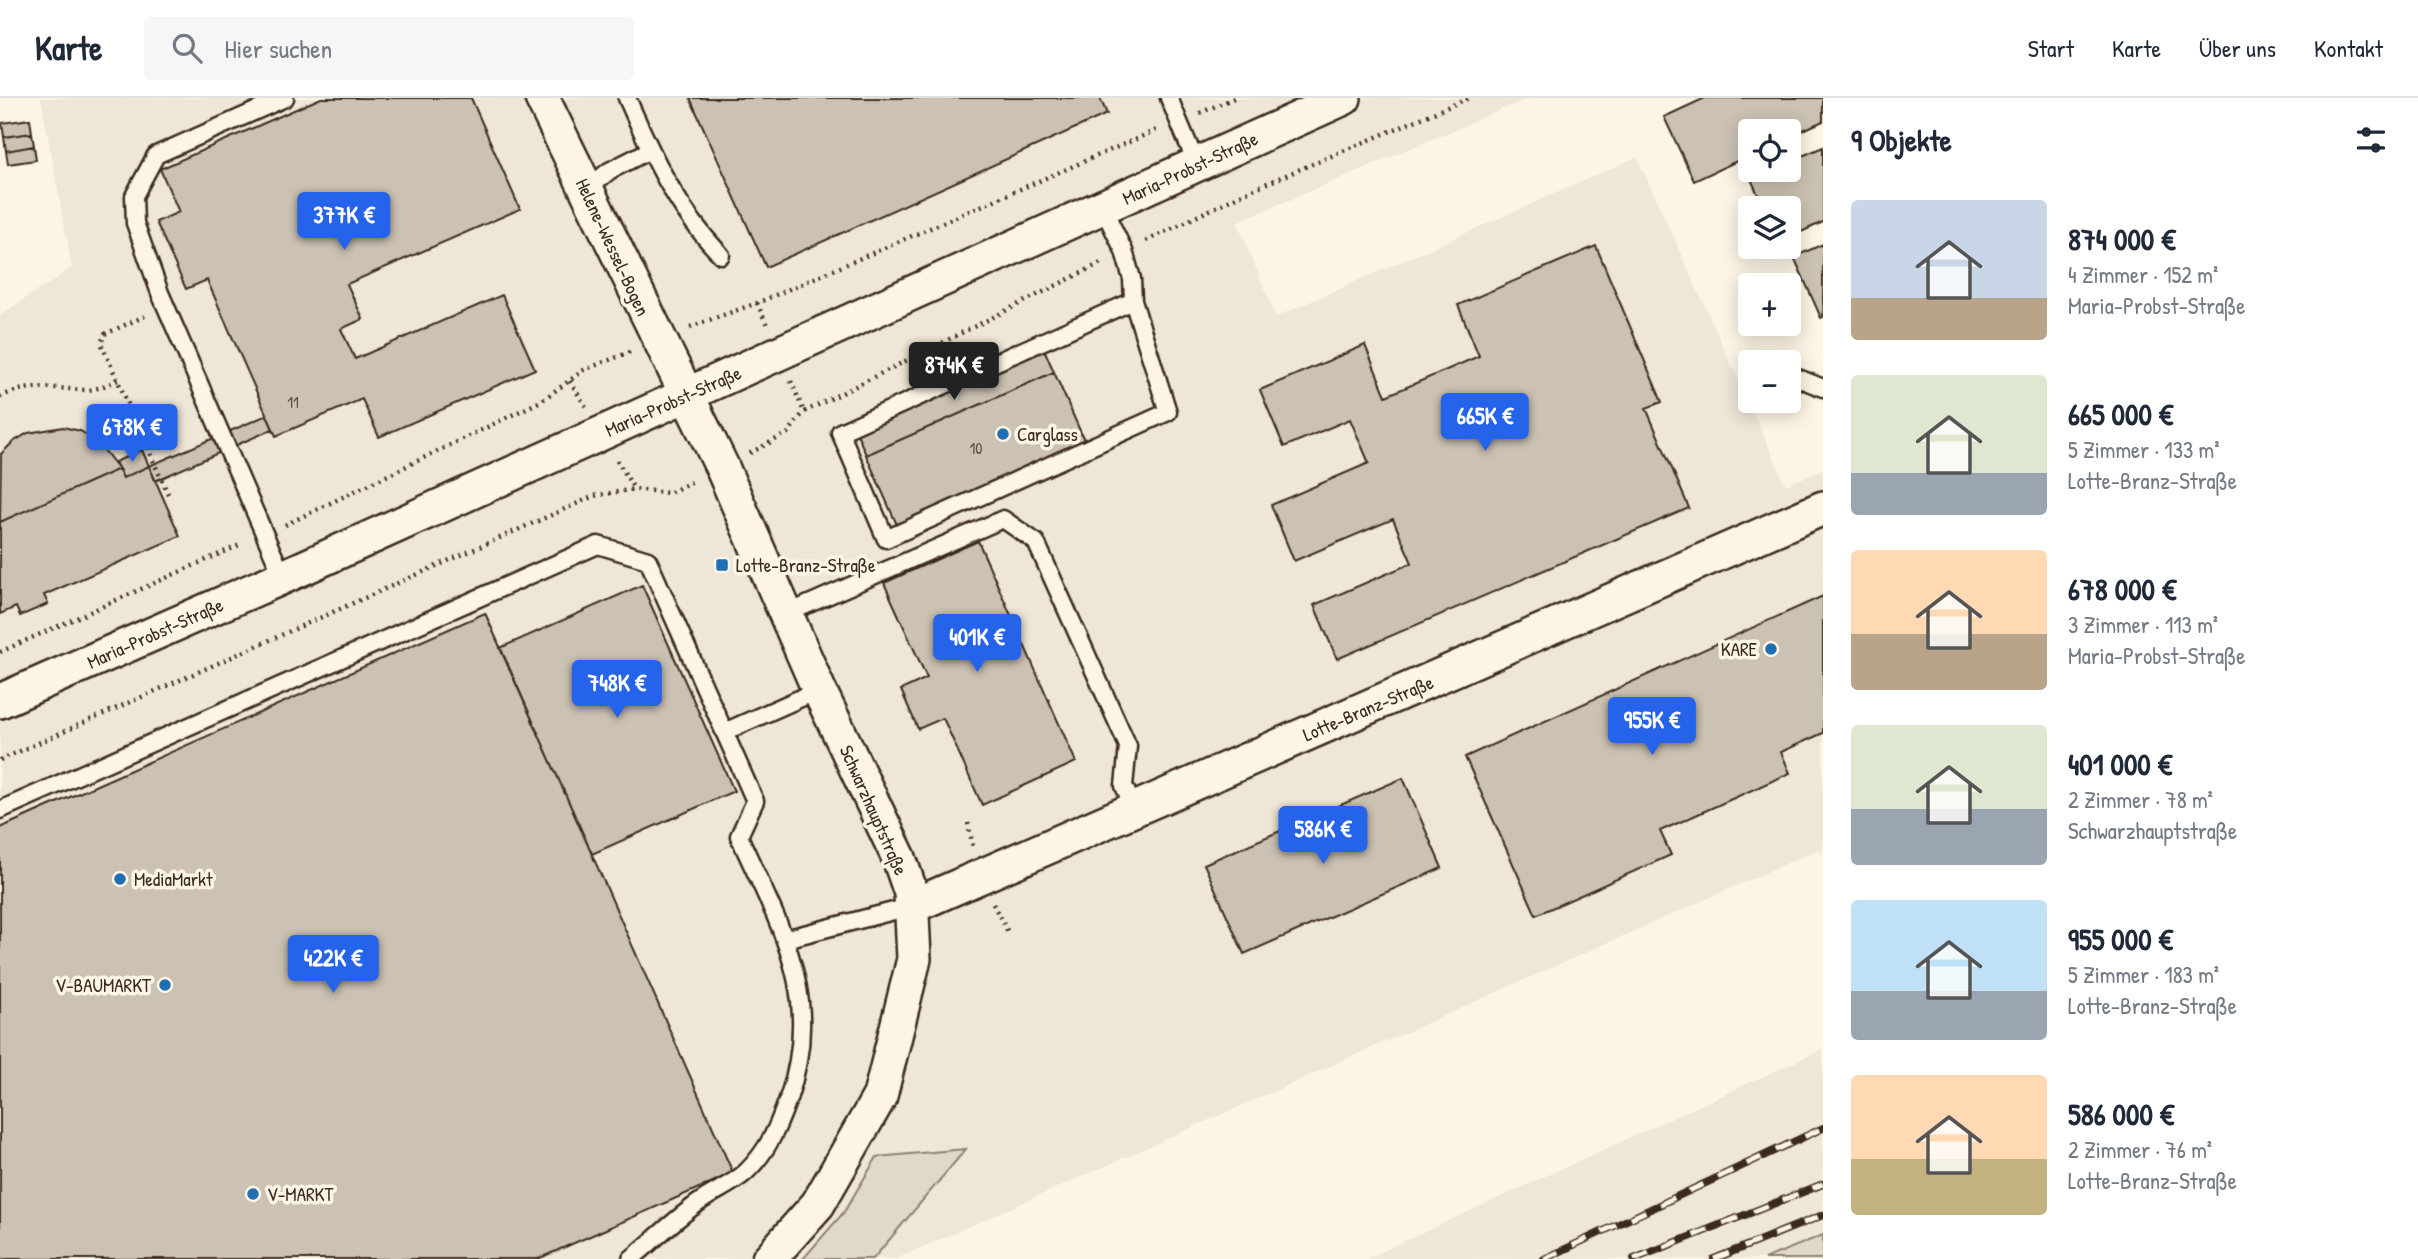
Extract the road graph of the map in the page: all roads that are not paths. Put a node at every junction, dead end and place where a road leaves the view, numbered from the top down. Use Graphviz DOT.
graph roads {
  1 [pos="285,98"];
  2 [pos="542,98"];
  3 [pos="627,98"];
  4 [pos="1169,98"];
  5 [pos="1344,98"];
  6 [pos="650,150"];
  7 [pos="1197,165"];
  8 [pos="586,190"];
  9 [pos="1103,208"];
  10 [pos="721,255"];
  11 [pos="1133,301"];
  12 [pos="1801,379"];
  13 [pos="1823,388"];
  14 [pos="686,396"];
  15 [pos="1823,508"];
  16 [pos="283,577"];
  17 [pos="786,614"];
  18 [pos="819,690"];
  19 [pos="0,701"];
  20 [pos="724,732"];
  21 [pos="1134,808"];
  22 [pos="0,810"];
  23 [pos="913,906"];
  24 [pos="785,939"];
  25 [pos="631,1259"];
  26 [pos="769,1259"];
  1 -- 16 [label="lane"];
  2 -- 8 [label="street, Helene-Wessel-Bogen"];
  3 -- 6 [label="lane"];
  4 -- 7 [label="lane"];
  5 -- 7 [label="street, Maria-Probst-Straße"];
  6 -- 8 [label="lane"];
  6 -- 10 [label="lane"];
  7 -- 9 [label="street, Maria-Probst-Straße"];
  8 -- 14 [label="street, Helene-Wessel-Bogen"];
  9 -- 11 [label="lane"];
  9 -- 14 [label="street, Maria-Probst-Straße"];
  11 -- 11 [label="lane"];
  12 -- 13 [label="lane"];
  14 -- 16 [label="street, Maria-Probst-Straße"];
  14 -- 17 [label="street, Schwarzhauptstraße"];
  15 -- 21 [label="street, Lotte-Branz-Straße"];
  16 -- 19 [label="street, Maria-Probst-Straße"];
  17 -- 18 [label="street, Schwarzhauptstraße"];
  17 -- 21 [label="lane"];
  18 -- 20 [label="lane"];
  18 -- 23 [label="street, Schwarzhauptstraße"];
  20 -- 22 [label="lane"];
  20 -- 24 [label="lane"];
  21 -- 23 [label="street, Lotte-Branz-Straße"];
  23 -- 24 [label="lane"];
  23 -- 26 [label="street, Schwarzhauptstraße"];
  24 -- 25 [label="lane"];
}
